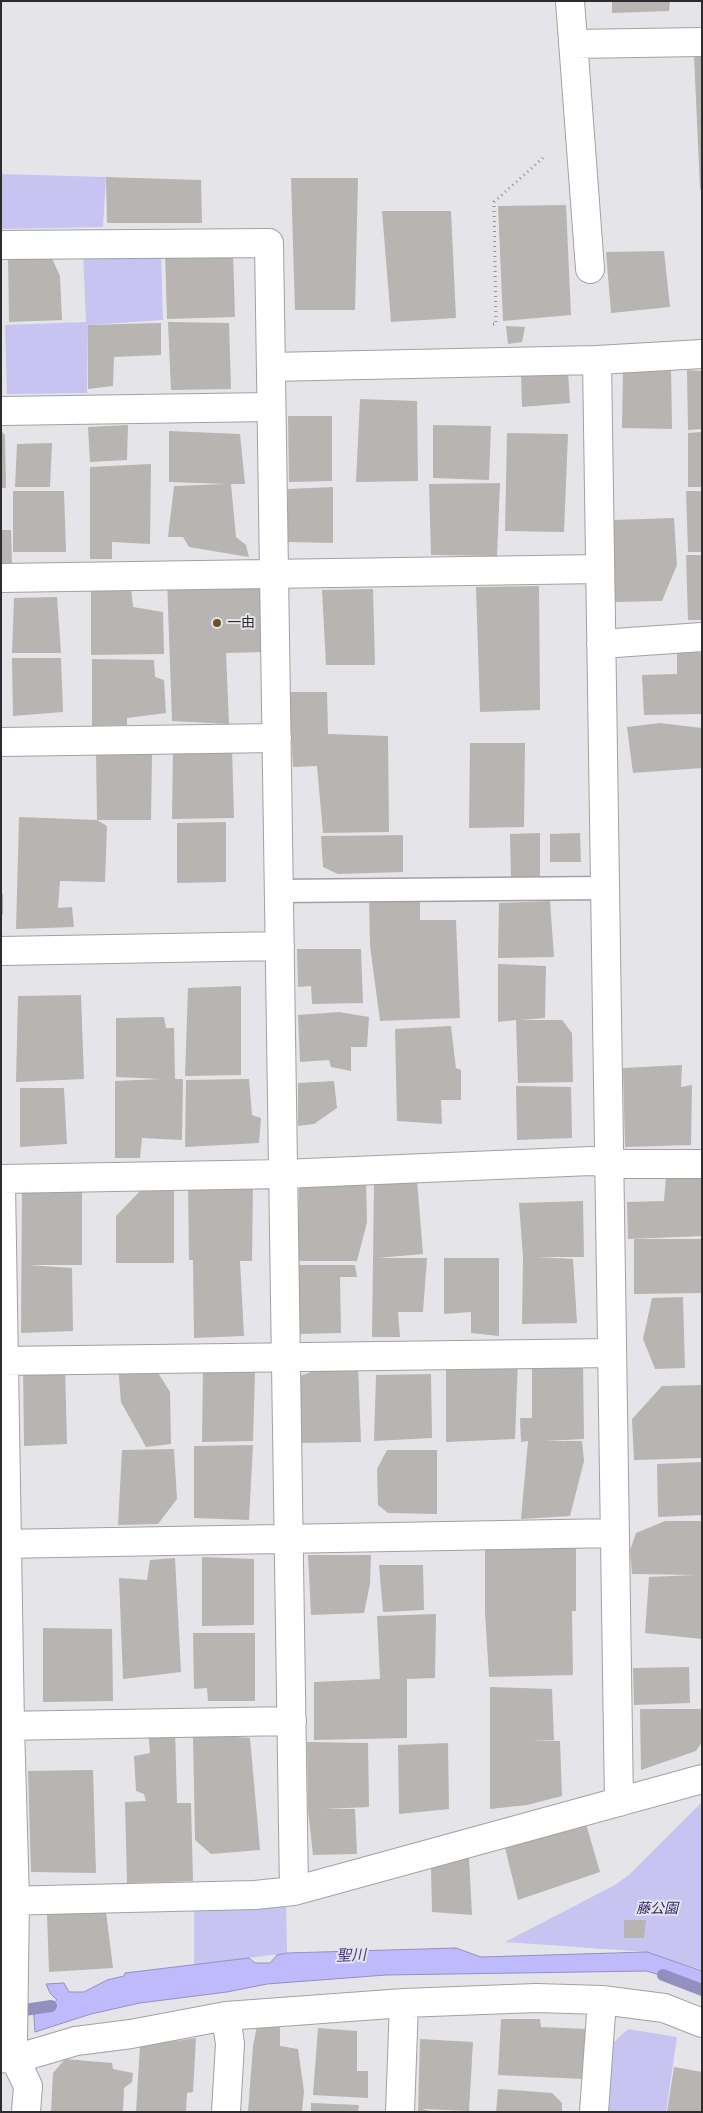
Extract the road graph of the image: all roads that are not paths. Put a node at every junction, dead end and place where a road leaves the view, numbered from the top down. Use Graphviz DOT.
graph roads {
  1 [pos="570,1"];
  2 [pos="702,42"];
  3 [pos="573,44"];
  4 [pos="1,245"];
  5 [pos="590,269"];
  6 [pos="702,354"];
  7 [pos="597,360"];
  8 [pos="271,367"];
  9 [pos="272,407"];
  10 [pos="1,412"];
  11 [pos="600,569"];
  12 [pos="274,574"];
  13 [pos="1,578"];
  14 [pos="702,637"];
  15 [pos="602,644"];
  16 [pos="276,738"];
  17 [pos="1,742"];
  18 [pos="605,888"];
  19 [pos="279,891"];
  20 [pos="280,946"];
  21 [pos="1,951"];
  22 [pos="610,1163"];
  23 [pos="702,1164"];
  24 [pos="283,1174"];
  25 [pos="1,1179"];
  26 [pos="1,1185"];
  27 [pos="612,1353"];
  28 [pos="286,1357"];
  29 [pos="3,1361"];
  30 [pos="615,1533"];
  31 [pos="289,1539"];
  32 [pos="4,1544"];
  33 [pos="292,1721"];
  34 [pos="6,1726"];
  35 [pos="702,1779"];
  36 [pos="619,1802"];
  37 [pos="294,1891"];
  38 [pos="8,1900"];
  39 [pos="602,2000"];
  40 [pos="404,2003"];
  41 [pos="226,2016"];
  42 [pos="702,2022"];
  43 [pos="10,2053"];
  44 [pos="26,2112"];
  45 [pos="226,2112"];
  46 [pos="400,2112"];
  47 [pos="594,2112"];
  1 -- 3 [label="street"];
  2 -- 3 [label="street"];
  3 -- 5 [label="street"];
  4 -- 8 [label="street"];
  6 -- 7 [label="street"];
  7 -- 8 [label="street"];
  7 -- 11 [label="street"];
  8 -- 9 [label="street"];
  9 -- 10 [label="street"];
  9 -- 12 [label="street"];
  11 -- 12 [label="street"];
  11 -- 15 [label="street"];
  12 -- 13 [label="street"];
  12 -- 16 [label="street"];
  14 -- 15 [label="street"];
  15 -- 18 [label="street"];
  16 -- 17 [label="street"];
  16 -- 19 [label="street"];
  18 -- 19 [label="lane"];
  18 -- 22 [label="street"];
  19 -- 20 [label="street"];
  20 -- 21 [label="street"];
  20 -- 24 [label="street"];
  22 -- 23 [label="street"];
  22 -- 24 [label="street"];
  22 -- 27 [label="street"];
  24 -- 25 [label="street"];
  24 -- 28 [label="street"];
  26 -- 29 [label="street"];
  27 -- 28 [label="street"];
  27 -- 30 [label="street"];
  28 -- 29 [label="street"];
  28 -- 31 [label="street"];
  29 -- 32 [label="street"];
  30 -- 31 [label="street"];
  30 -- 36 [label="street"];
  31 -- 32 [label="street"];
  31 -- 33 [label="street"];
  32 -- 34 [label="street"];
  33 -- 34 [label="street"];
  33 -- 37 [label="street"];
  34 -- 38 [label="street"];
  35 -- 36 [label="street"];
  36 -- 37 [label="street"];
  37 -- 38 [label="street"];
  38 -- 43 [label="street"];
  39 -- 40 [label="street"];
  39 -- 42 [label="street"];
  39 -- 47 [label="street"];
  40 -- 41 [label="street"];
  40 -- 46 [label="street"];
  41 -- 43 [label="street"];
  41 -- 45 [label="street"];
  43 -- 44 [label="street"];
}
